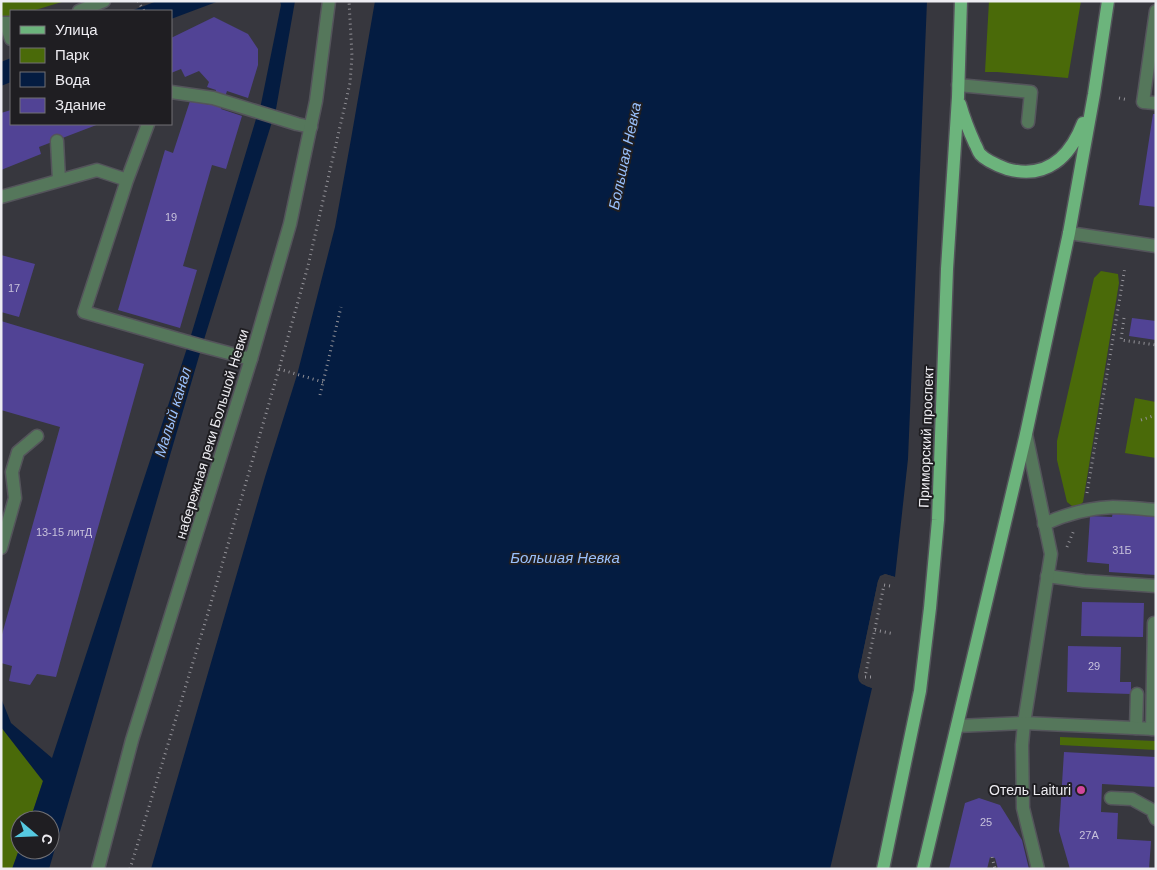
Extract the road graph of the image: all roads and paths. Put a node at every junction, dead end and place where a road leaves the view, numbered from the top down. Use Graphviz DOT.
graph roads {
  1 [pos="104,1"];
  2 [pos="138,1"];
  3 [pos="329,1"];
  4 [pos="349,1"];
  5 [pos="961,1"];
  6 [pos="1108,1"];
  7 [pos="143,9"];
  8 [pos="82,10"];
  9 [pos="1156,11"];
  10 [pos="6,23"];
  11 [pos="10,35"];
  12 [pos="958,91"];
  13 [pos="172,92"];
  14 [pos="1094,94"];
  15 [pos="1154,104"];
  16 [pos="1028,122"];
  17 [pos="148,125"];
  18 [pos="311,127"];
  19 [pos="57,141"];
  20 [pos="59,180"];
  21 [pos="127,180"];
  22 [pos="1,197"];
  23 [pos="1069,233"];
  24 [pos="1156,246"];
  25 [pos="1125,267"];
  26 [pos="341,307"];
  27 [pos="1124,318"];
  28 [pos="1113,339"];
  29 [pos="1121,340"];
  30 [pos="1156,345"];
  31 [pos="251,359"];
  32 [pos="279,370"];
  33 [pos="323,382"];
  34 [pos="320,395"];
  35 [pos="1156,415"];
  36 [pos="1141,420"];
  37 [pos="1026,434"];
  38 [pos="37,436"];
  39 [pos="1088,493"];
  40 [pos="1156,510"];
  41 [pos="1044,524"];
  42 [pos="1,548"];
  43 [pos="1047,576"];
  44 [pos="890,586"];
  45 [pos="1156,586"];
  46 [pos="1154,623"];
  47 [pos="875,630"];
  48 [pos="894,634"];
  49 [pos="871,678"];
  50 [pos="1137,694"];
  51 [pos="1024,723"];
  52 [pos="957,726"];
  53 [pos="1136,728"];
  54 [pos="1154,729"];
  55 [pos="1111,798"];
  56 [pos="1156,819"];
  57 [pos="992,857"];
  58 [pos="98,869"];
  59 [pos="130,869"];
  60 [pos="883,869"];
  61 [pos="923,869"];
  62 [pos="995,869"];
  63 [pos="1038,869"];
  1 -- 8 [label="street"];
  2 -- 7 [label="path"];
  3 -- 18 [label="street, набережная реки Большой Невки"];
  4 -- 32 [label="path"];
  5 -- 12 [label="main road, Приморский проспект"];
  6 -- 14 [label="main road"];
  9 -- 15 [label="street"];
  10 -- 11 [label="street"];
  12 -- 14 [label="main road"];
  12 -- 16 [label="street"];
  12 -- 60 [label="main road, Приморский проспект"];
  13 -- 18 [label="street"];
  14 -- 23 [label="main road"];
  17 -- 21 [label="street"];
  18 -- 31 [label="street, набережная реки Большой Невки"];
  19 -- 20 [label="street"];
  20 -- 21 [label="street"];
  20 -- 22 [label="street"];
  21 -- 31 [label="street"];
  23 -- 24 [label="street"];
  23 -- 37 [label="main road"];
  25 -- 28 [label="path"];
  26 -- 33 [label="path"];
  27 -- 29 [label="path"];
  28 -- 29 [label="path"];
  28 -- 39 [label="path"];
  29 -- 30 [label="path"];
  31 -- 58 [label="street, набережная реки Большой Невки"];
  32 -- 33 [label="path"];
  32 -- 59 [label="path"];
  33 -- 34 [label="path"];
  35 -- 36 [label="path"];
  37 -- 41 [label="street"];
  37 -- 52 [label="main road"];
  38 -- 42 [label="street"];
  40 -- 41 [label="street"];
  41 -- 43 [label="street"];
  43 -- 45 [label="street"];
  43 -- 51 [label="street"];
  44 -- 47 [label="path"];
  46 -- 54 [label="street"];
  47 -- 48 [label="path"];
  47 -- 49 [label="path"];
  50 -- 53 [label="street"];
  51 -- 52 [label="street"];
  51 -- 53 [label="street"];
  51 -- 63 [label="street"];
  52 -- 61 [label="main road"];
  53 -- 54 [label="street"];
  55 -- 56 [label="street"];
  57 -- 62 [label="path"];
}
